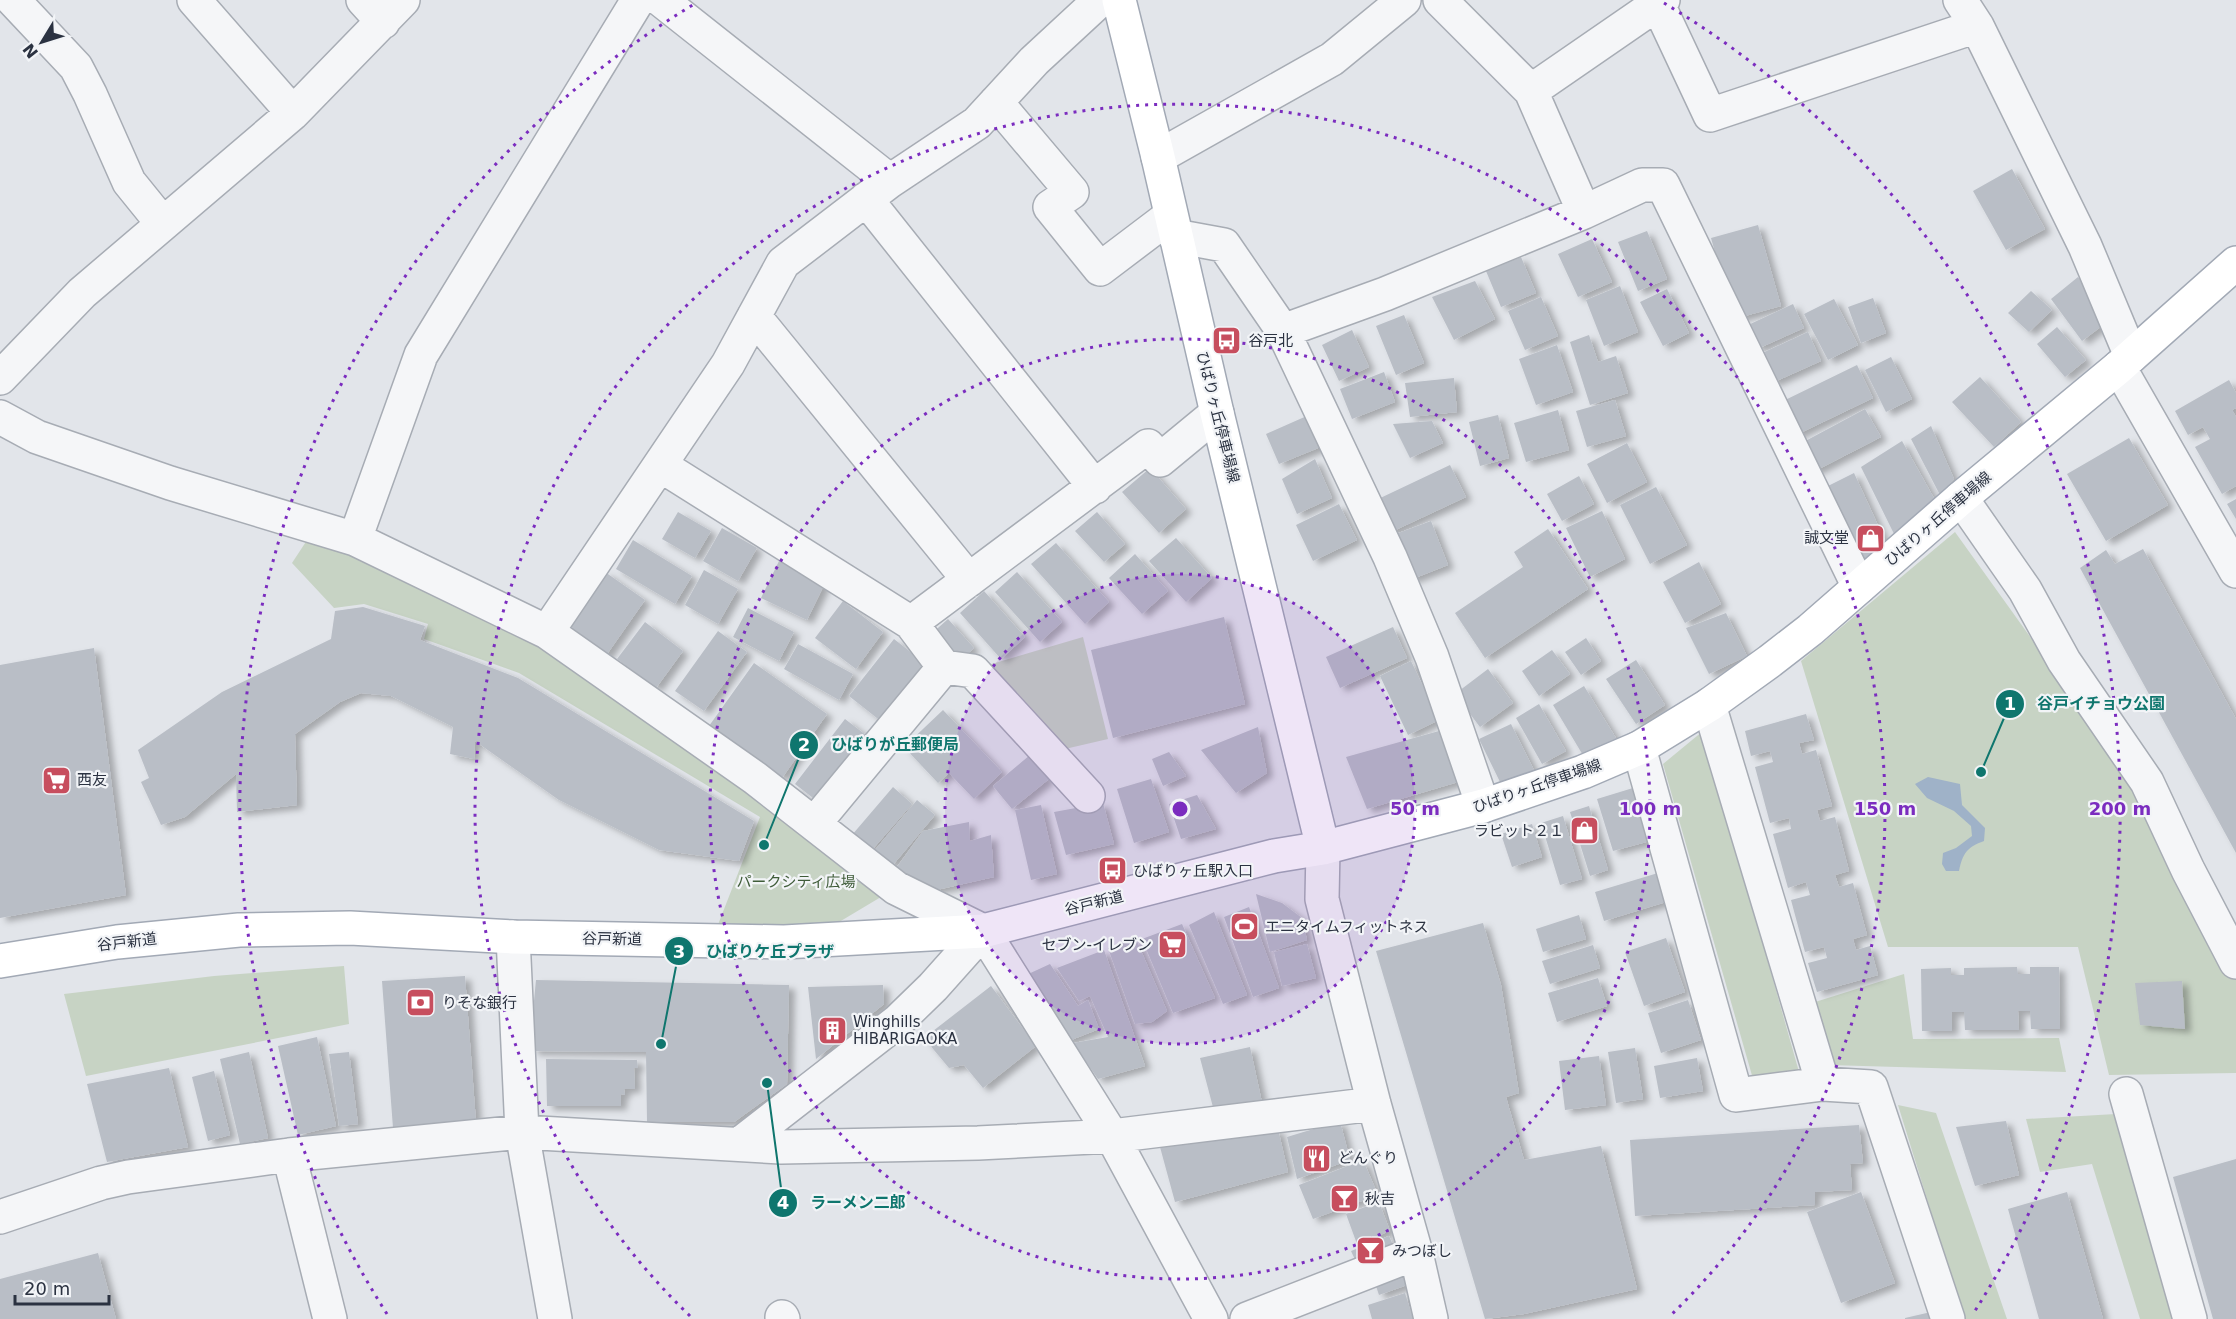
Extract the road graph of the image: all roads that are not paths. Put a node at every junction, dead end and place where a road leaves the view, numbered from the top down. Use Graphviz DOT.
graph roads {
  1 [pos="14,0"];
  2 [pos="194,0"];
  3 [pos="638,0"];
  4 [pos="661,0"];
  5 [pos="1100,0"];
  6 [pos="1119,0"];
  7 [pos="1404,0"];
  8 [pos="1440,0"];
  9 [pos="1659,1"];
  10 [pos="383,7"];
  11 [pos="1969,13"];
  12 [pos="1531,91"];
  13 [pos="996,102"];
  14 [pos="293,113"];
  15 [pos="1158,157"];
  16 [pos="878,190"];
  17 [pos="1584,212"];
  18 [pos="163,224"];
  19 [pos="1172,226"];
  20 [pos="2236,264"];
  21 [pos="754,316"];
  22 [pos="1283,331"];
  23 [pos="2125,362"];
  24 [pos="0,378"];
  25 [pos="1217,413"];
  26 [pos="0,417"];
  27 [pos="660,465"];
  28 [pos="1095,487"];
  29 [pos="1961,498"];
  30 [pos="356,539"];
  31 [pos="2236,572"];
  32 [pos="969,580"];
  33 [pos="1859,587"];
  34 [pos="910,623"];
  35 [pos="547,632"];
  36 [pos="944,667"];
  37 [pos="1709,705"];
  38 [pos="1639,748"];
  39 [pos="1088,796"];
  40 [pos="1483,807"];
  41 [pos="814,824"];
  42 [pos="1323,848"];
  43 [pos="983,931"];
  44 [pos="513,937"];
  45 [pos="0,961"];
  46 [pos="2236,962"];
  47 [pos="1823,1084"];
  48 [pos="2126,1094"];
  49 [pos="1374,1104"];
  50 [pos="522,1132"];
  51 [pos="1112,1136"];
  52 [pos="741,1143"];
  53 [pos="289,1155"];
  54 [pos="0,1217"];
  55 [pos="1416,1253"];
  56 [pos="1203,1318"];
  57 [pos="330,1319"];
  58 [pos="555,1319"];
  59 [pos="1247,1319"];
  60 [pos="1431,1319"];
  61 [pos="1948,1319"];
  62 [pos="2190,1319"];
  1 -- 18 [label="street"];
  2 -- 14 [label="street"];
  3 -- 30 [label="street"];
  4 -- 16 [label="street"];
  5 -- 13 [label="street"];
  6 -- 15 [label="main road, ひばりヶ丘停車場線"];
  7 -- 15 [label="street"];
  8 -- 12 [label="street"];
  9 -- 11 [label="street"];
  9 -- 12 [label="street"];
  10 -- 14 [label="street"];
  11 -- 23 [label="street"];
  12 -- 17 [label="street"];
  13 -- 16 [label="street"];
  13 -- 19 [label="street"];
  14 -- 18 [label="street"];
  15 -- 19 [label="main road, ひばりヶ丘停車場線"];
  16 -- 21 [label="street"];
  16 -- 28 [label="street"];
  17 -- 22 [label="street"];
  17 -- 33 [label="street"];
  18 -- 24 [label="street"];
  19 -- 22 [label="street"];
  19 -- 25 [label="main road, ひばりヶ丘停車場線"];
  20 -- 23 [label="main road, ひばりヶ丘停車場線"];
  21 -- 27 [label="street"];
  21 -- 32 [label="street"];
  22 -- 40 [label="street"];
  23 -- 29 [label="main road, ひばりヶ丘停車場線"];
  23 -- 31 [label="street"];
  25 -- 28 [label="street"];
  25 -- 42 [label="main road, ひばりヶ丘停車場線"];
  26 -- 30 [label="street"];
  27 -- 34 [label="street"];
  27 -- 35 [label="street"];
  28 -- 32 [label="street"];
  29 -- 33 [label="main road, ひばりヶ丘停車場線"];
  29 -- 46 [label="street"];
  30 -- 35 [label="street"];
  32 -- 34 [label="street"];
  33 -- 37 [label="main road, ひばりヶ丘停車場線"];
  34 -- 36 [label="street"];
  35 -- 41 [label="street"];
  36 -- 39 [label="street"];
  36 -- 41 [label="street"];
  37 -- 38 [label="main road, ひばりヶ丘停車場線"];
  37 -- 47 [label="street"];
  38 -- 40 [label="main road, ひばりヶ丘停車場線"];
  38 -- 47 [label="street"];
  40 -- 42 [label="main road, ひばりヶ丘停車場線"];
  41 -- 43 [label="street"];
  42 -- 43 [label="main road, 谷戸新道"];
  42 -- 49 [label="street"];
  43 -- 44 [label="main road, 谷戸新道"];
  43 -- 51 [label="street"];
  43 -- 52 [label="street"];
  44 -- 45 [label="main road, 谷戸新道"];
  44 -- 50 [label="street"];
  47 -- 61 [label="street"];
  48 -- 62 [label="street"];
  49 -- 51 [label="street"];
  49 -- 55 [label="street"];
  50 -- 52 [label="street"];
  50 -- 53 [label="street"];
  50 -- 58 [label="street"];
  51 -- 52 [label="street"];
  51 -- 56 [label="street"];
  53 -- 54 [label="street"];
  53 -- 57 [label="street"];
  55 -- 59 [label="street"];
  55 -- 60 [label="street"];
}
